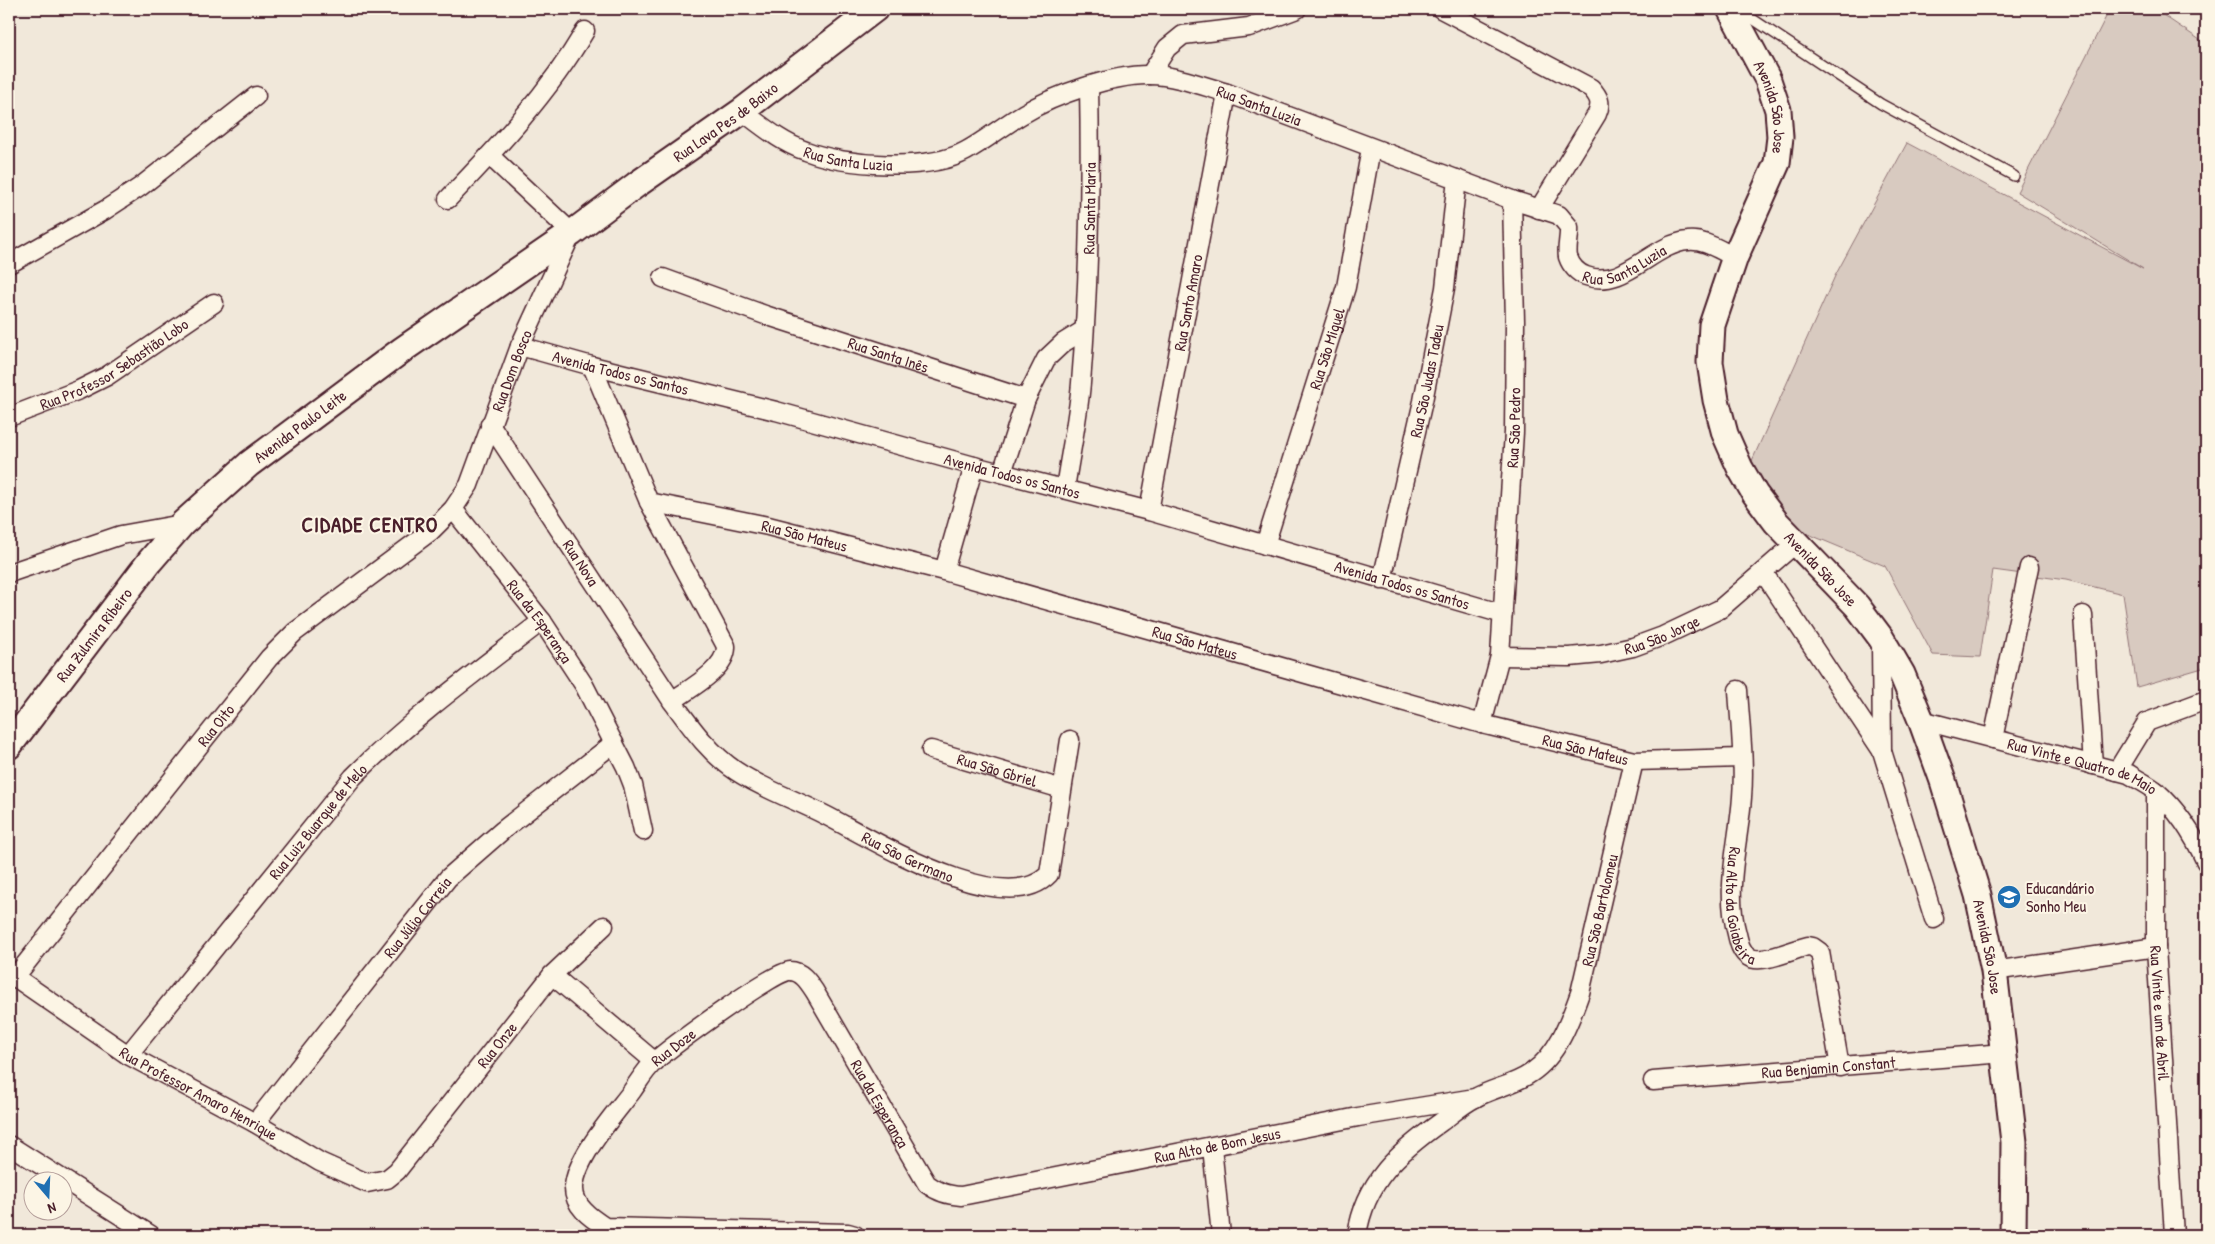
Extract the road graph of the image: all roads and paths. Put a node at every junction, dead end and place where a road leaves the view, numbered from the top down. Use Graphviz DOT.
graph roads {
  1 [pos="875,9"];
  2 [pos="1297,9"];
  3 [pos="1442,9"];
  4 [pos="1730,9"];
  5 [pos="1737,9"];
  6 [pos="585,31"];
  7 [pos="1150,75"];
  8 [pos="1089,86"];
  9 [pos="1227,93"];
  10 [pos="256,96"];
  11 [pos="742,111"];
  12 [pos="1371,148"];
  13 [pos="490,156"];
  14 [pos="2014,176"];
  15 [pos="1457,179"];
  16 [pos="448,199"];
  17 [pos="1512,200"];
  18 [pos="1538,209"];
  19 [pos="572,233"];
  20 [pos="1735,257"];
  21 [pos="9,264"];
  22 [pos="663,278"];
  23 [pos="214,303"];
  24 [pos="1084,330"];
  25 [pos="520,346"];
  26 [pos="592,366"];
  27 [pos="1026,399"];
  28 [pos="9,417"];
  29 [pos="490,424"];
  30 [pos="974,466"];
  31 [pos="1002,473"];
  32 [pos="1065,489"];
  33 [pos="649,502"];
  34 [pos="453,509"];
  35 [pos="1149,511"];
  36 [pos="182,524"];
  37 [pos="1796,543"];
  38 [pos="1265,546"];
  39 [pos="2029,567"];
  40 [pos="944,571"];
  41 [pos="1763,572"];
  42 [pos="9,573"];
  43 [pos="1382,580"];
  44 [pos="1503,614"];
  45 [pos="2083,615"];
  46 [pos="542,622"];
  47 [pos="1881,638"];
  48 [pos="1500,656"];
  49 [pos="1738,690"];
  50 [pos="2206,700"];
  51 [pos="672,701"];
  52 [pos="1922,720"];
  53 [pos="1482,724"];
  54 [pos="1993,739"];
  55 [pos="1070,740"];
  56 [pos="614,743"];
  57 [pos="9,746"];
  58 [pos="931,750"];
  59 [pos="1882,751"];
  60 [pos="1742,758"];
  61 [pos="1634,761"];
  62 [pos="2093,765"];
  63 [pos="2117,771"];
  64 [pos="1062,789"];
  65 [pos="2156,791"];
  66 [pos="643,831"];
  67 [pos="2206,862"];
  68 [pos="1934,919"];
  69 [pos="604,926"];
  70 [pos="2156,947"];
  71 [pos="1994,971"];
  72 [pos="12,975"];
  73 [pos="552,975"];
  74 [pos="815,992"];
  75 [pos="2004,1052"];
  76 [pos="128,1055"];
  77 [pos="655,1062"];
  78 [pos="1840,1067"];
  79 [pos="1654,1081"];
  80 [pos="1475,1098"];
  81 [pos="255,1122"];
  82 [pos="9,1145"];
  83 [pos="1212,1147"];
  84 [pos="397,1171"];
  85 [pos="961,1196"];
  86 [pos="151,1235"];
  87 [pos="855,1235"];
  88 [pos="1221,1235"];
  89 [pos="1357,1235"];
  90 [pos="2013,1235"];
  91 [pos="2174,1235"];
  1 -- 11 [label="street, Rua Lava Pes de Baixo"];
  2 -- 7 [label="street"];
  3 -- 18 [label="street"];
  4 -- 20 [label="street, Avenida São Jose"];
  5 -- 14 [label="lane"];
  6 -- 13 [label="street"];
  7 -- 8 [label="street, Rua Santa Luzia"];
  7 -- 9 [label="street, Rua Santa Luzia"];
  8 -- 11 [label="street, Rua Santa Luzia"];
  8 -- 24 [label="street, Rua Santa Maria"];
  9 -- 12 [label="street, Rua Santa Luzia"];
  9 -- 35 [label="street, Rua Santo Amaro"];
  10 -- 21 [label="street"];
  11 -- 19 [label="street, Rua Lava Pes de Baixo"];
  12 -- 15 [label="street, Rua Santa Luzia"];
  12 -- 38 [label="street, Rua São Miguel"];
  13 -- 16 [label="street"];
  13 -- 19 [label="street"];
  15 -- 17 [label="street, Rua Santa Luzia"];
  15 -- 43 [label="street, Rua São Judas Tadeu"];
  17 -- 18 [label="street, Rua Santa Luzia"];
  17 -- 44 [label="street, Rua São Pedro"];
  18 -- 20 [label="street, Rua Santa Luzia"];
  19 -- 25 [label="street, Rua Dom Bosco"];
  19 -- 36 [label="street, Avenida Paulo Leite"];
  20 -- 37 [label="street, Avenida São Jose"];
  22 -- 27 [label="street, Rua Santa Inês"];
  23 -- 28 [label="street, Rua Professor Sebastião Lobo"];
  24 -- 27 [label="street"];
  24 -- 32 [label="street, Rua Santa Maria"];
  25 -- 26 [label="street, Avenida Todos os Santos"];
  25 -- 29 [label="street, Rua Dom Bosco"];
  26 -- 30 [label="street, Avenida Todos os Santos"];
  26 -- 33 [label="street"];
  27 -- 31 [label="street"];
  29 -- 34 [label="street, Rua Dom Bosco"];
  29 -- 51 [label="street, Rua Nova"];
  30 -- 31 [label="street, Avenida Todos os Santos"];
  30 -- 40 [label="street"];
  31 -- 32 [label="street, Avenida Todos os Santos"];
  32 -- 35 [label="street, Avenida Todos os Santos"];
  33 -- 40 [label="street, Rua São Mateus"];
  33 -- 51 [label="street"];
  34 -- 46 [label="street, Rua da Esperança"];
  34 -- 72 [label="street, Rua Oito"];
  35 -- 38 [label="street, Avenida Todos os Santos"];
  36 -- 42 [label="street"];
  36 -- 57 [label="street, Rua Zulmira Ribeiro"];
  37 -- 41 [label="street, Rua São Jorge"];
  37 -- 47 [label="street, Avenida São Jose"];
  38 -- 43 [label="street, Avenida Todos os Santos"];
  39 -- 54 [label="street"];
  40 -- 53 [label="street, Rua São Mateus"];
  41 -- 48 [label="street, Rua São Jorge"];
  41 -- 59 [label="street"];
  43 -- 44 [label="street, Avenida Todos os Santos"];
  44 -- 48 [label="street, Rua São Pedro"];
  45 -- 62 [label="street"];
  46 -- 56 [label="street, Rua da Esperança"];
  46 -- 76 [label="street, Rua Luiz Buarque de Melo"];
  47 -- 52 [label="street, Avenida São Jose"];
  47 -- 59 [label="street"];
  48 -- 53 [label="street, Rua São Pedro"];
  49 -- 60 [label="street, Rua Alto da Goiabeira"];
  50 -- 63 [label="street"];
  51 -- 64 [label="street, Rua São Germano"];
  52 -- 54 [label="street, Rua Vinte e Quatro de Maio"];
  52 -- 71 [label="street, Avenida São Jose"];
  53 -- 61 [label="street, Rua São Mateus"];
  54 -- 62 [label="street, Rua Vinte e Quatro de Maio"];
  55 -- 64 [label="street, Rua São Germano"];
  56 -- 66 [label="street, Rua da Esperança"];
  56 -- 81 [label="street, Rua Júlio Correia"];
  58 -- 64 [label="street, Rua São Gbriel"];
  59 -- 68 [label="street"];
  60 -- 61 [label="street, Rua São Mateus"];
  60 -- 78 [label="street, Rua Alto da Goiabeira"];
  61 -- 80 [label="street, Rua São Bartolomeu"];
  62 -- 63 [label="street, Rua Vinte e Quatro de Maio"];
  63 -- 65 [label="street, Rua Vinte e Quatro de Maio"];
  65 -- 67 [label="street, Rua Vinte e Quatro de Maio"];
  65 -- 70 [label="street, Rua Vinte e um de Abril"];
  69 -- 73 [label="street, Rua Onze"];
  70 -- 71 [label="street"];
  70 -- 91 [label="street, Rua Vinte e um de Abril"];
  71 -- 75 [label="street, Avenida São Jose"];
  72 -- 76 [label="street, Rua Professor Amaro Henrique"];
  73 -- 77 [label="street"];
  73 -- 84 [label="street, Rua Onze"];
  74 -- 77 [label="street, Rua Doze"];
  74 -- 85 [label="street, Rua da Esperança"];
  75 -- 78 [label="street, Rua Benjamin Constant"];
  75 -- 90 [label="street, Avenida São Jose"];
  76 -- 81 [label="street, Rua Professor Amaro Henrique"];
  77 -- 87 [label="street, Rua Doze"];
  78 -- 79 [label="street, Rua Benjamin Constant"];
  80 -- 83 [label="street, Rua Alto de Bom Jesus"];
  80 -- 89 [label="street"];
  81 -- 84 [label="street, Rua Professor Amaro Henrique"];
  82 -- 86 [label="street"];
  83 -- 85 [label="street, Rua Alto de Bom Jesus"];
  83 -- 88 [label="street"];
}
